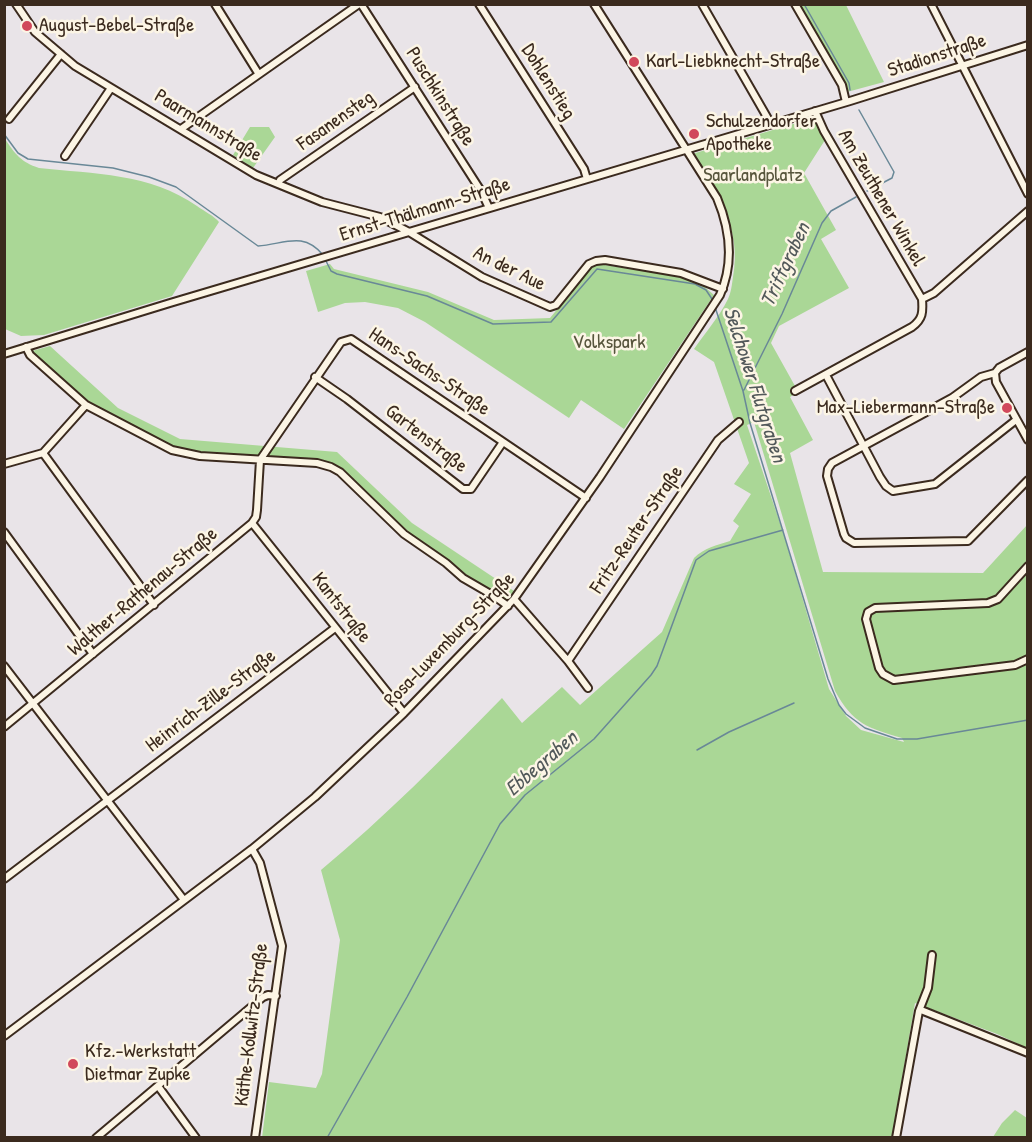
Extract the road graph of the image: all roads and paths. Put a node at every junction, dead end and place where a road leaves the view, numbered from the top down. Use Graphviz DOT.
graph roads {
  1 [pos="16,4"];
  2 [pos="215,4"];
  3 [pos="360,4"];
  4 [pos="479,4"];
  5 [pos="594,4"];
  6 [pos="702,4"];
  7 [pos="795,4"];
  8 [pos="930,4"];
  9 [pos="1028,45"];
  10 [pos="61,54"];
  11 [pos="962,66"];
  12 [pos="258,73"];
  13 [pos="415,87"];
  14 [pos="111,88"];
  15 [pos="856,99"];
  16 [pos="846,102"];
  17 [pos="815,111"];
  18 [pos="9,119"];
  19 [pos="771,124"];
  20 [pos="181,129"];
  21 [pos="686,149"];
  22 [pos="65,156"];
  23 [pos="588,179"];
  24 [pos="278,184"];
  25 [pos="1028,194"];
  26 [pos="489,208"];
  27 [pos="1028,212"];
  28 [pos="409,232"];
  29 [pos="723,289"];
  30 [pos="922,299"];
  31 [pos="26,347"];
  32 [pos="1028,352"];
  33 [pos="4,354"];
  34 [pos="995,374"];
  35 [pos="826,375"];
  36 [pos="315,377"];
  37 [pos="795,391"];
  38 [pos="86,405"];
  39 [pos="1016,420"];
  40 [pos="739,422"];
  41 [pos="1028,440"];
  42 [pos="503,442"];
  43 [pos="864,446"];
  44 [pos="43,453"];
  45 [pos="260,460"];
  46 [pos="4,464"];
  47 [pos="1028,480"];
  48 [pos="586,498"];
  49 [pos="252,523"];
  50 [pos="4,532"];
  51 [pos="1028,566"];
  52 [pos="514,599"];
  53 [pos="154,605"];
  54 [pos="508,606"];
  55 [pos="335,628"];
  56 [pos="93,654"];
  57 [pos="1028,658"];
  58 [pos="568,661"];
  59 [pos="4,666"];
  60 [pos="588,688"];
  61 [pos="32,704"];
  62 [pos="404,712"];
  63 [pos="4,727"];
  64 [pos="108,801"];
  65 [pos="252,849"];
  66 [pos="4,879"];
  67 [pos="184,900"];
  68 [pos="932,955"];
  69 [pos="276,996"];
  70 [pos="921,1010"];
  71 [pos="4,1036"];
  72 [pos="1028,1053"];
  73 [pos="158,1086"];
  74 [pos="96,1137"];
  75 [pos="196,1137"];
  76 [pos="255,1137"];
  77 [pos="896,1137"];
  1 -- 10 [label="street, Paarmannstraße"];
  2 -- 12 [label="street"];
  3 -- 12 [label="street"];
  3 -- 13 [label="street, Puschkinstraße"];
  4 -- 23 [label="street, Dohlenstieg"];
  5 -- 21 [label="street"];
  6 -- 19 [label="street"];
  7 -- 16 [label="street"];
  8 -- 11 [label="street"];
  9 -- 11 [label="street, Stadionstraße"];
  10 -- 14 [label="street, Paarmannstraße"];
  10 -- 18 [label="street"];
  11 -- 15 [label="street, Stadionstraße"];
  11 -- 25 [label="street"];
  12 -- 20 [label="street"];
  13 -- 24 [label="street, Fasanensteg"];
  13 -- 26 [label="street, Puschkinstraße"];
  14 -- 20 [label="street, Paarmannstraße"];
  14 -- 22 [label="street"];
  15 -- 16 [label="street, Ernst-Thälmann-Straße"];
  16 -- 17 [label="street, Ernst-Thälmann-Straße"];
  17 -- 19 [label="street, Ernst-Thälmann-Straße"];
  17 -- 30 [label="street, Am Zeuthener Winkel"];
  19 -- 21 [label="street, Ernst-Thälmann-Straße"];
  20 -- 24 [label="street, Paarmannstraße"];
  21 -- 23 [label="street, Ernst-Thälmann-Straße"];
  21 -- 29 [label="street, Rosa-Luxemburg-Straße"];
  23 -- 26 [label="street, Ernst-Thälmann-Straße"];
  24 -- 28 [label="street, Paarmannstraße"];
  26 -- 28 [label="street, Ernst-Thälmann-Straße"];
  27 -- 30 [label="street, Am Zeuthener Winkel"];
  28 -- 29 [label="street, An der Aue"];
  28 -- 31 [label="street, Ernst-Thälmann-Straße"];
  29 -- 48 [label="street, Rosa-Luxemburg-Straße"];
  30 -- 35 [label="street"];
  31 -- 33 [label="street, Ernst-Thälmann-Straße"];
  31 -- 38 [label="street"];
  32 -- 34 [label="street"];
  34 -- 39 [label="street"];
  34 -- 43 [label="street"];
  35 -- 37 [label="street"];
  35 -- 43 [label="street"];
  36 -- 42 [label="street, Hans-Sachs-Straße"];
  36 -- 42 [label="street, Gartenstraße"];
  36 -- 45 [label="street, Hans-Sachs-Straße"];
  38 -- 44 [label="street"];
  38 -- 45 [label="street"];
  39 -- 41 [label="street"];
  39 -- 43 [label="street"];
  40 -- 58 [label="street, Fritz-Reuter-Straße"];
  42 -- 48 [label="street, Hans-Sachs-Straße"];
  43 -- 47 [label="street"];
  44 -- 46 [label="street"];
  44 -- 53 [label="street"];
  45 -- 49 [label="street"];
  45 -- 54 [label="street"];
  48 -- 52 [label="street, Rosa-Luxemburg-Straße"];
  49 -- 53 [label="street, Walther-Rathenau-Straße"];
  49 -- 55 [label="street, Kantstraße"];
  50 -- 56 [label="street"];
  51 -- 57 [label="street"];
  52 -- 54 [label="street, Rosa-Luxemburg-Straße"];
  52 -- 58 [label="street"];
  53 -- 56 [label="street, Walther-Rathenau-Straße"];
  54 -- 62 [label="street, Rosa-Luxemburg-Straße"];
  55 -- 62 [label="street, Kantstraße"];
  55 -- 64 [label="street, Heinrich-Zille-Straße"];
  56 -- 61 [label="street, Walther-Rathenau-Straße"];
  58 -- 60 [label="street"];
  59 -- 61 [label="street"];
  61 -- 63 [label="street, Walther-Rathenau-Straße"];
  61 -- 64 [label="street"];
  62 -- 65 [label="street, Rosa-Luxemburg-Straße"];
  64 -- 66 [label="street, Heinrich-Zille-Straße"];
  64 -- 67 [label="street"];
  65 -- 67 [label="street, Rosa-Luxemburg-Straße"];
  65 -- 69 [label="street, Käthe-Kollwitz-Straße"];
  67 -- 71 [label="street, Rosa-Luxemburg-Straße"];
  68 -- 70 [label="street"];
  69 -- 73 [label="street"];
  69 -- 76 [label="street, Käthe-Kollwitz-Straße"];
  70 -- 72 [label="street"];
  70 -- 77 [label="street"];
  73 -- 74 [label="street"];
  73 -- 75 [label="street"];
}
